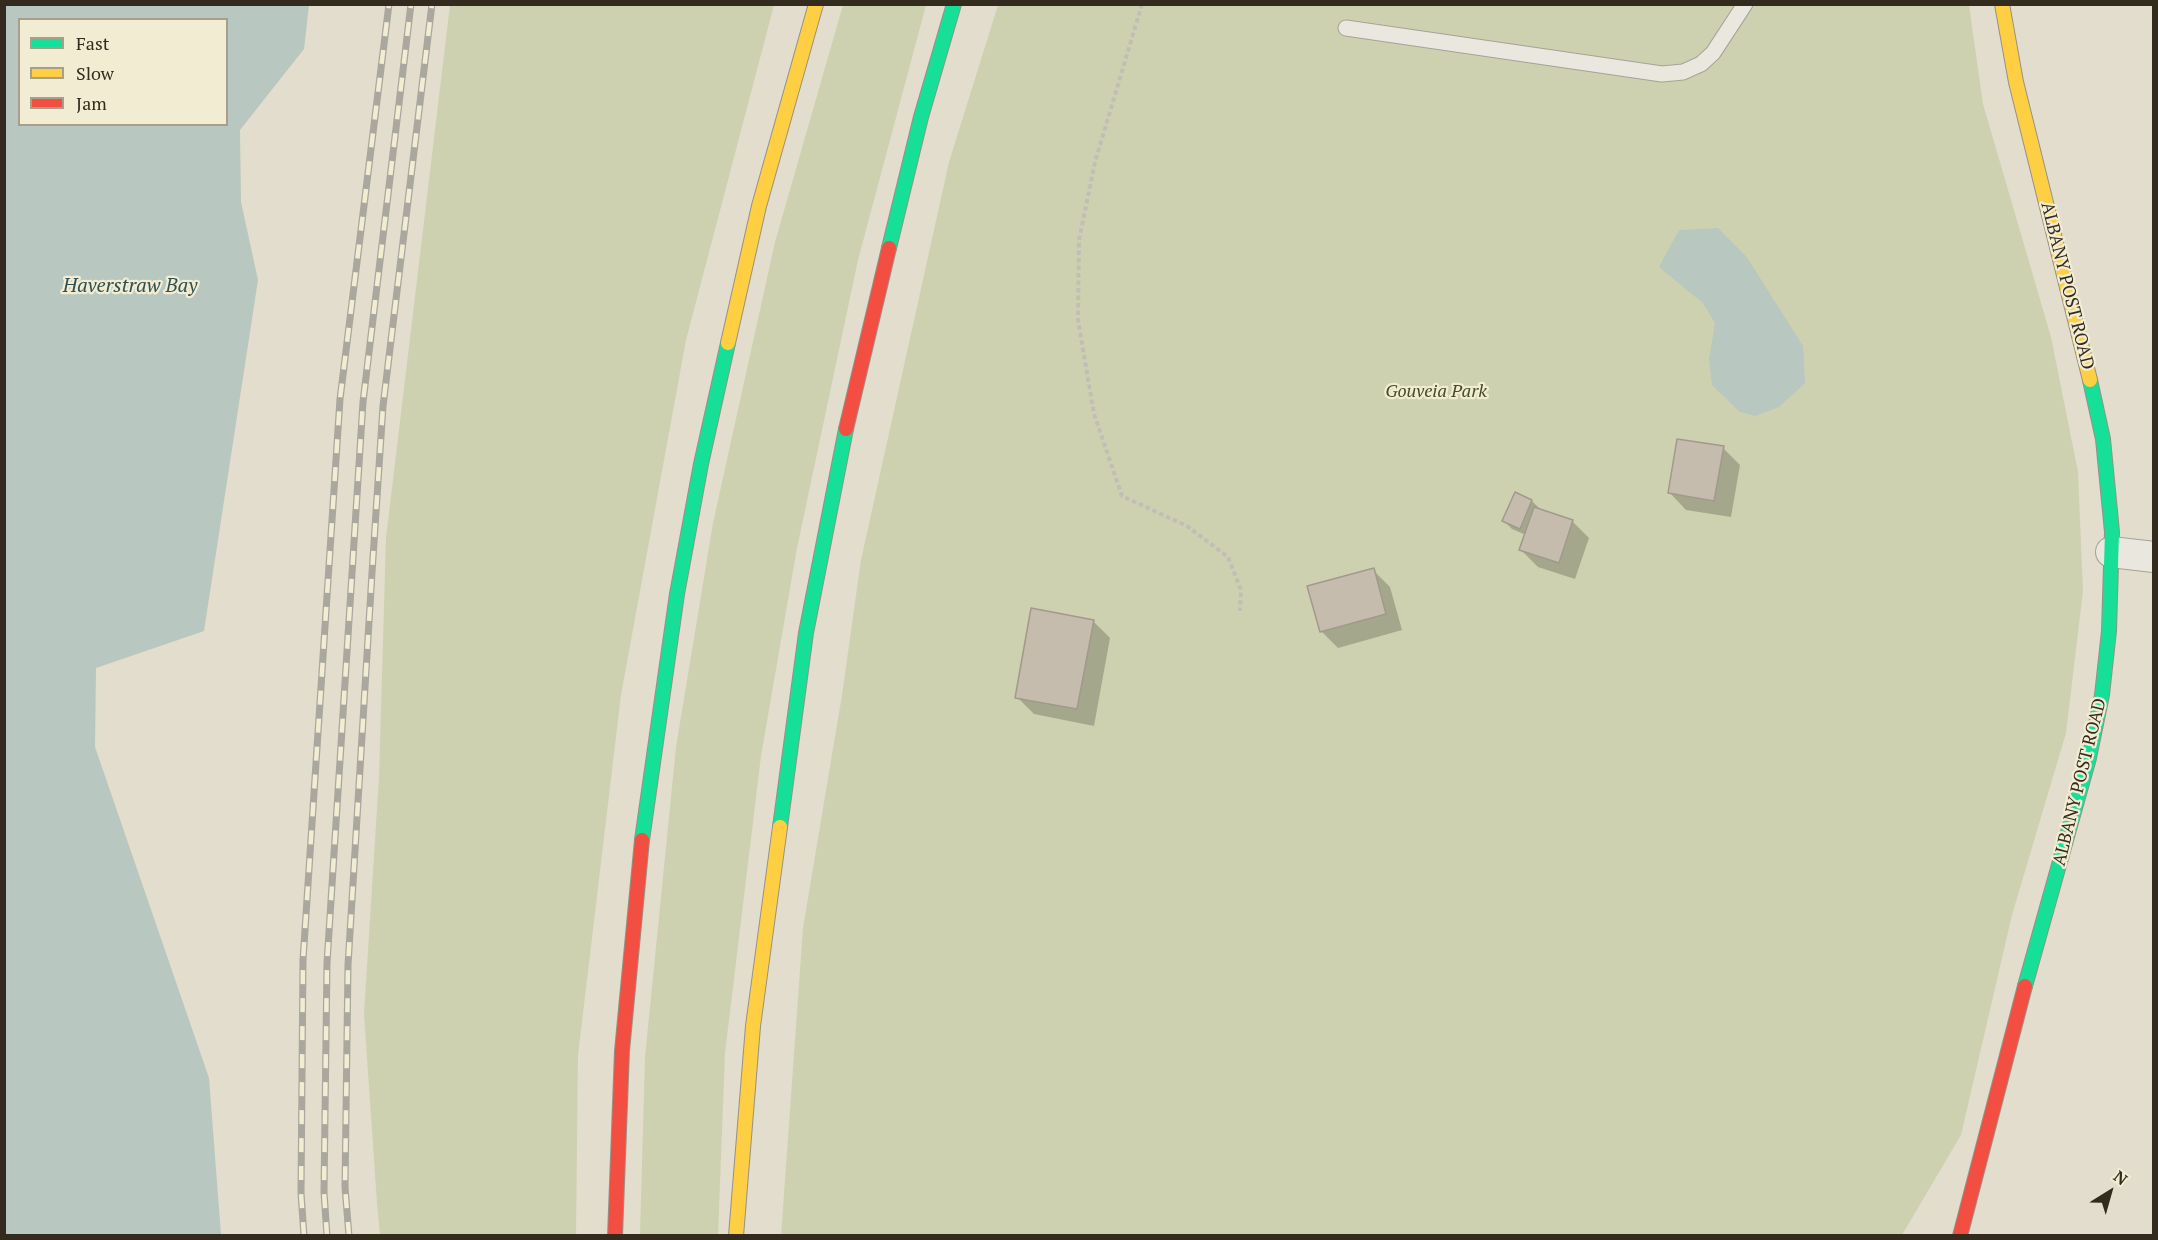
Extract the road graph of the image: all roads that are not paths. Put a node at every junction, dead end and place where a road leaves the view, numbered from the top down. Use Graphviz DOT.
graph roads {
  1 [pos="816,4"];
  2 [pos="954,4"];
  3 [pos="1745,4"];
  4 [pos="2002,4"];
  5 [pos="1346,28"];
  6 [pos="2111,552"];
  7 [pos="2154,557"];
  8 [pos="615,1236"];
  9 [pos="736,1236"];
  10 [pos="1960,1236"];
  1 -- 8 [label="main road"];
  2 -- 9 [label="main road"];
  3 -- 5 [label="lane"];
  4 -- 6 [label="main road, ALBANY POST ROAD"];
  6 -- 7 [label="street"];
  6 -- 10 [label="main road, ALBANY POST ROAD"];
}
